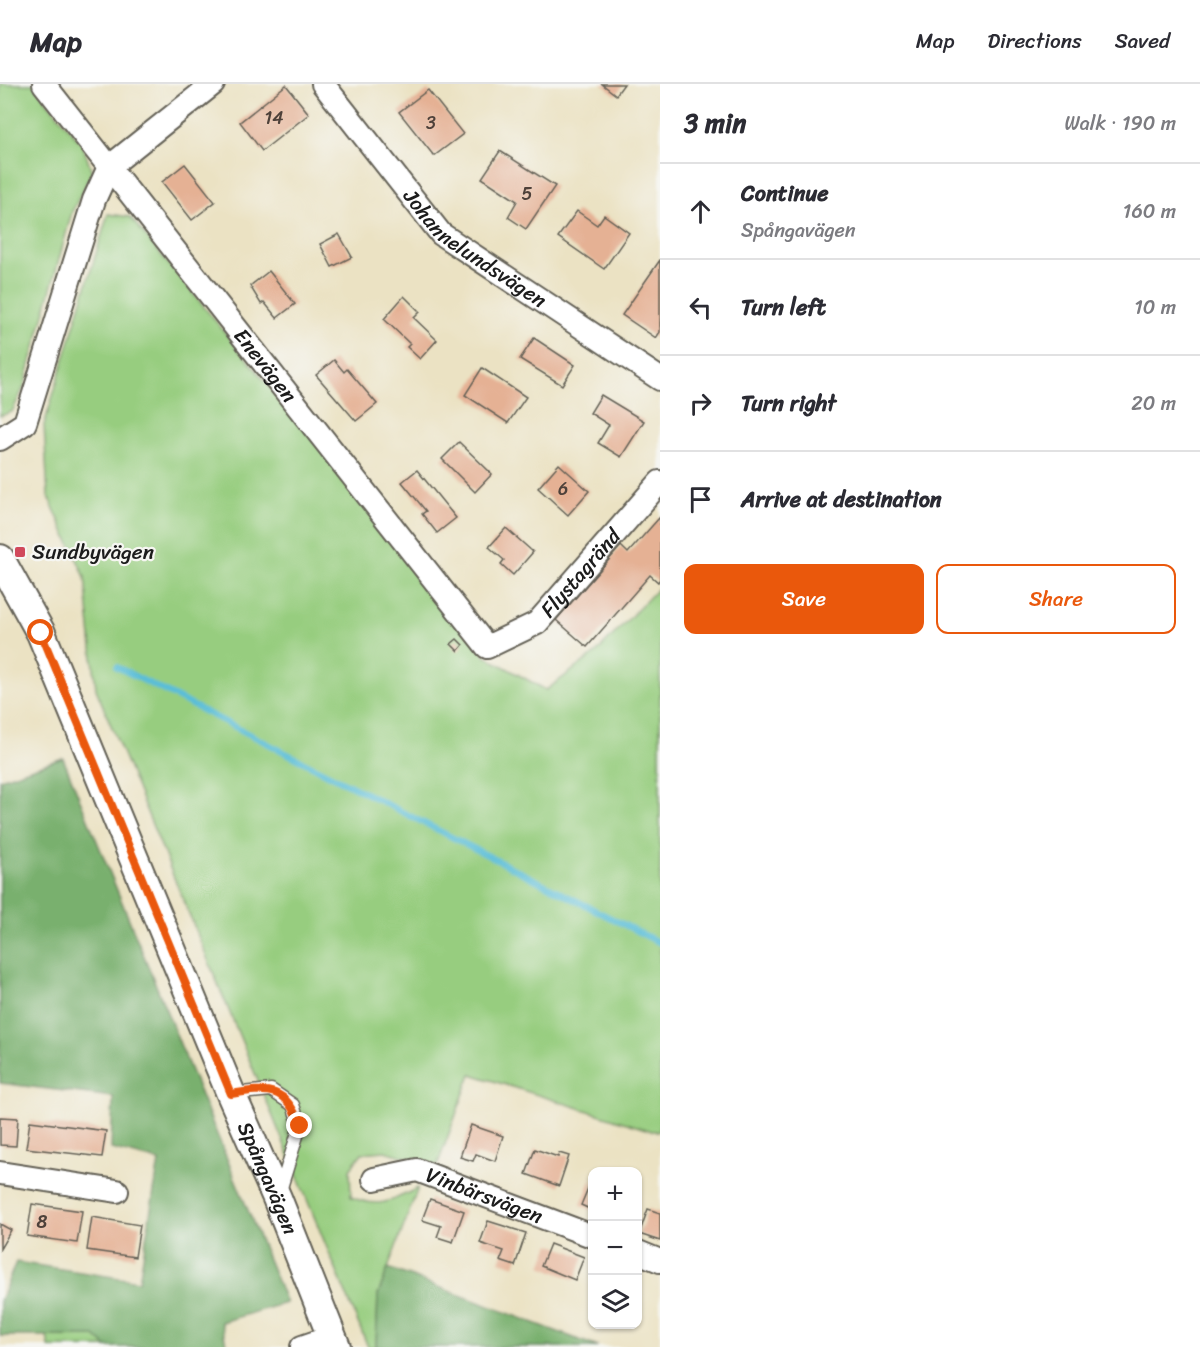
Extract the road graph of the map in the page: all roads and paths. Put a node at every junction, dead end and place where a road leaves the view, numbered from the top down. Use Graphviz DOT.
graph roads {
  1 [pos="44,84"];
  2 [pos="213,84"];
  3 [pos="323,84"];
  4 [pos="110,167"];
  5 [pos="660,380"];
  6 [pos="0,439"];
  7 [pos="660,482"];
  8 [pos="0,559"];
  9 [pos="487,646"];
  10 [pos="231,1094"];
  11 [pos="0,1173"];
  12 [pos="374,1179"];
  13 [pos="117,1191"];
  14 [pos="278,1198"];
  15 [pos="588,1234"];
  16 [pos="642,1254"];
  17 [pos="660,1261"];
  18 [pos="333,1342"];
  19 [pos="302,1347"];
  1 -- 4 [label="street, Enevägen"];
  2 -- 4 [label="street"];
  3 -- 5 [label="street, Johannelundsvägen"];
  4 -- 6 [label="street"];
  4 -- 9 [label="street, Enevägen"];
  7 -- 9 [label="street, Flystagränd"];
  8 -- 10 [label="street, Spångavägen"];
  10 -- 14 [label="street, Spångavägen"];
  10 -- 14 [label="lane"];
  11 -- 13 [label="street"];
  12 -- 15 [label="street, Vinbärsvägen"];
  14 -- 18 [label="street, Spångavägen"];
  16 -- 17 [label="street"];
  18 -- 19 [label="street, Spångavägen"];
}
